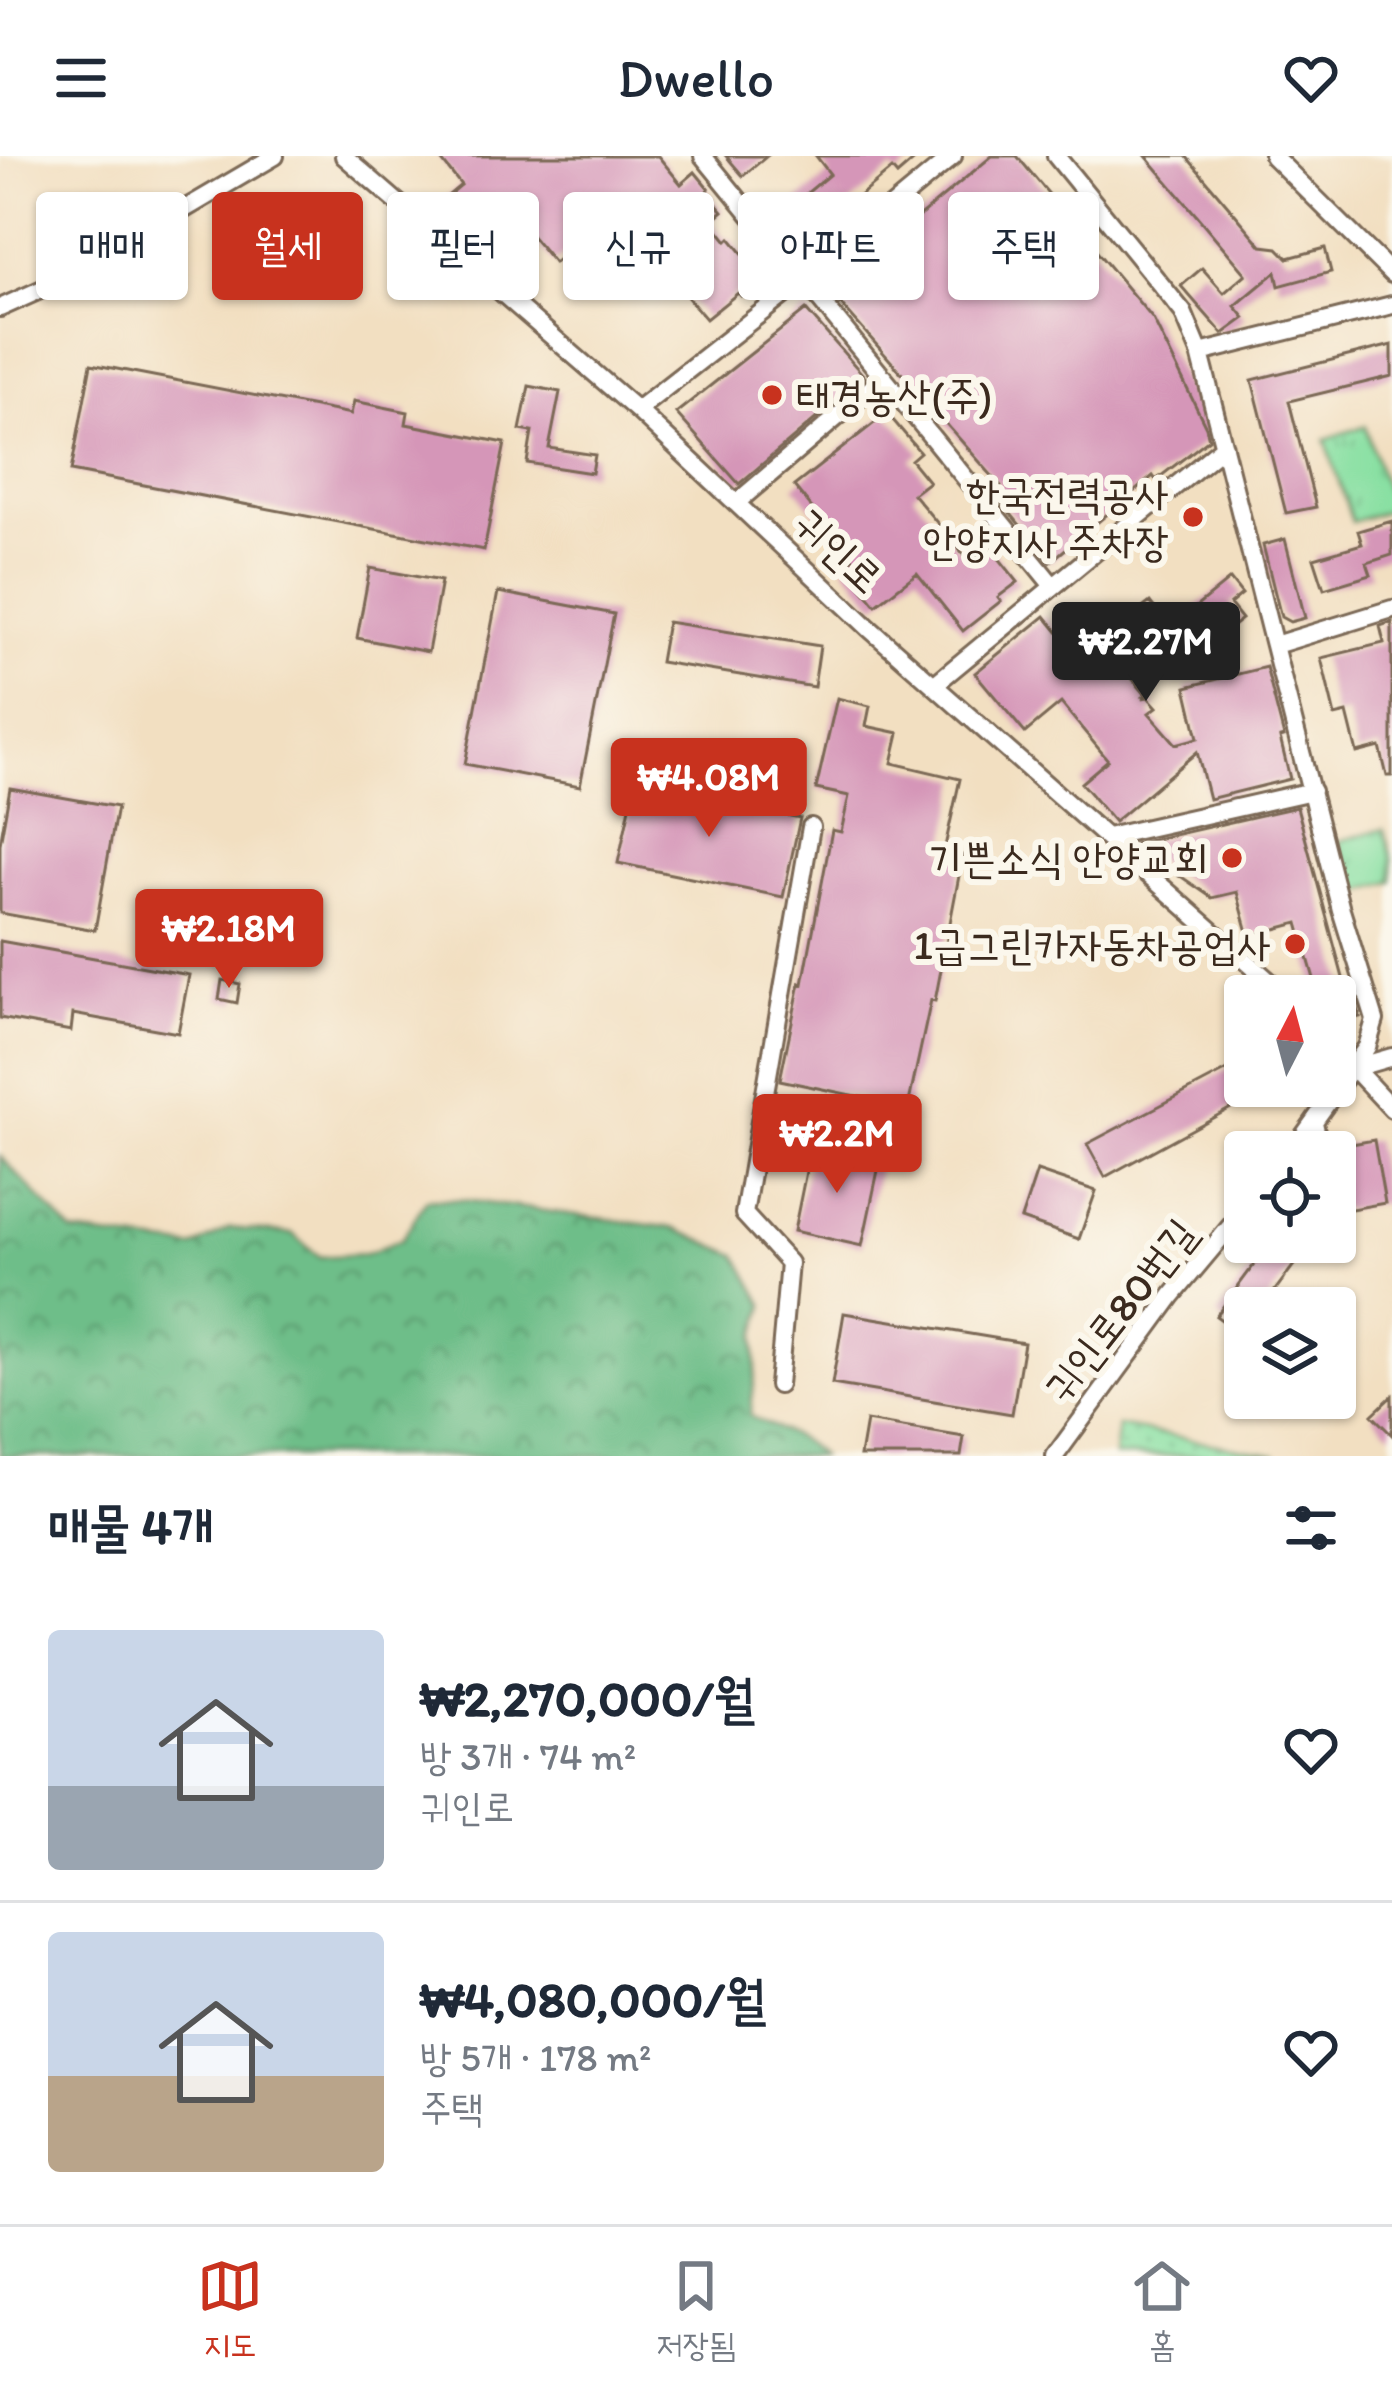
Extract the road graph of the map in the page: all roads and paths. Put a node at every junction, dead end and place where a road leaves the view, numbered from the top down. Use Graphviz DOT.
graph roads {
  1 [pos="275,156"];
  2 [pos="344,156"];
  3 [pos="703,156"];
  4 [pos="953,156"];
  5 [pos="1056,156"];
  6 [pos="1273,156"];
  7 [pos="909,192"];
  8 [pos="738,199"];
  9 [pos="1392,274"];
  10 [pos="777,300"];
  11 [pos="819,300"];
  12 [pos="1392,304"];
  13 [pos="0,308"];
  14 [pos="1200,353"];
  15 [pos="883,378"];
  16 [pos="637,410"];
  17 [pos="1224,446"];
  18 [pos="736,503"];
  19 [pos="1053,586"];
  20 [pos="1392,609"];
  21 [pos="1275,645"];
  22 [pos="935,684"];
  23 [pos="1312,790"];
  24 [pos="811,827"];
  25 [pos="1107,837"];
  26 [pos="1262,975"];
  27 [pos="1392,1057"];
  28 [pos="1356,1064"];
  29 [pos="1356,1068"];
  30 [pos="1356,1072"];
  31 [pos="1326,1107"];
  32 [pos="1392,1109"];
  33 [pos="1314,1123"];
  34 [pos="1308,1131"];
  35 [pos="1316,1131"];
  36 [pos="1224,1234"];
  37 [pos="778,1384"];
  38 [pos="1055,1456"];
  1 -- 13 [label="street"];
  2 -- 16 [label="street, 귀인로"];
  3 -- 8 [label="street"];
  4 -- 7 [label="street"];
  5 -- 14 [label="street"];
  6 -- 9 [label="street"];
  10 -- 16 [label="street"];
  11 -- 15 [label="street"];
  12 -- 14 [label="street"];
  14 -- 17 [label="street"];
  15 -- 18 [label="street"];
  15 -- 19 [label="street"];
  16 -- 18 [label="street, 귀인로"];
  17 -- 19 [label="street"];
  17 -- 21 [label="street"];
  18 -- 22 [label="street, 귀인로"];
  19 -- 22 [label="street"];
  20 -- 21 [label="street"];
  21 -- 23 [label="street"];
  22 -- 25 [label="street, 귀인로"];
  23 -- 25 [label="street"];
  23 -- 28 [label="street"];
  24 -- 37 [label="street"];
  25 -- 26 [label="street, 귀인로"];
  27 -- 29 [label="street"];
  30 -- 32 [label="street"];
  31 -- 33 [label="street"];
  33 -- 34 [label="street"];
  33 -- 35 [label="street"];
  36 -- 38 [label="street, 귀인로80번길"];
}
